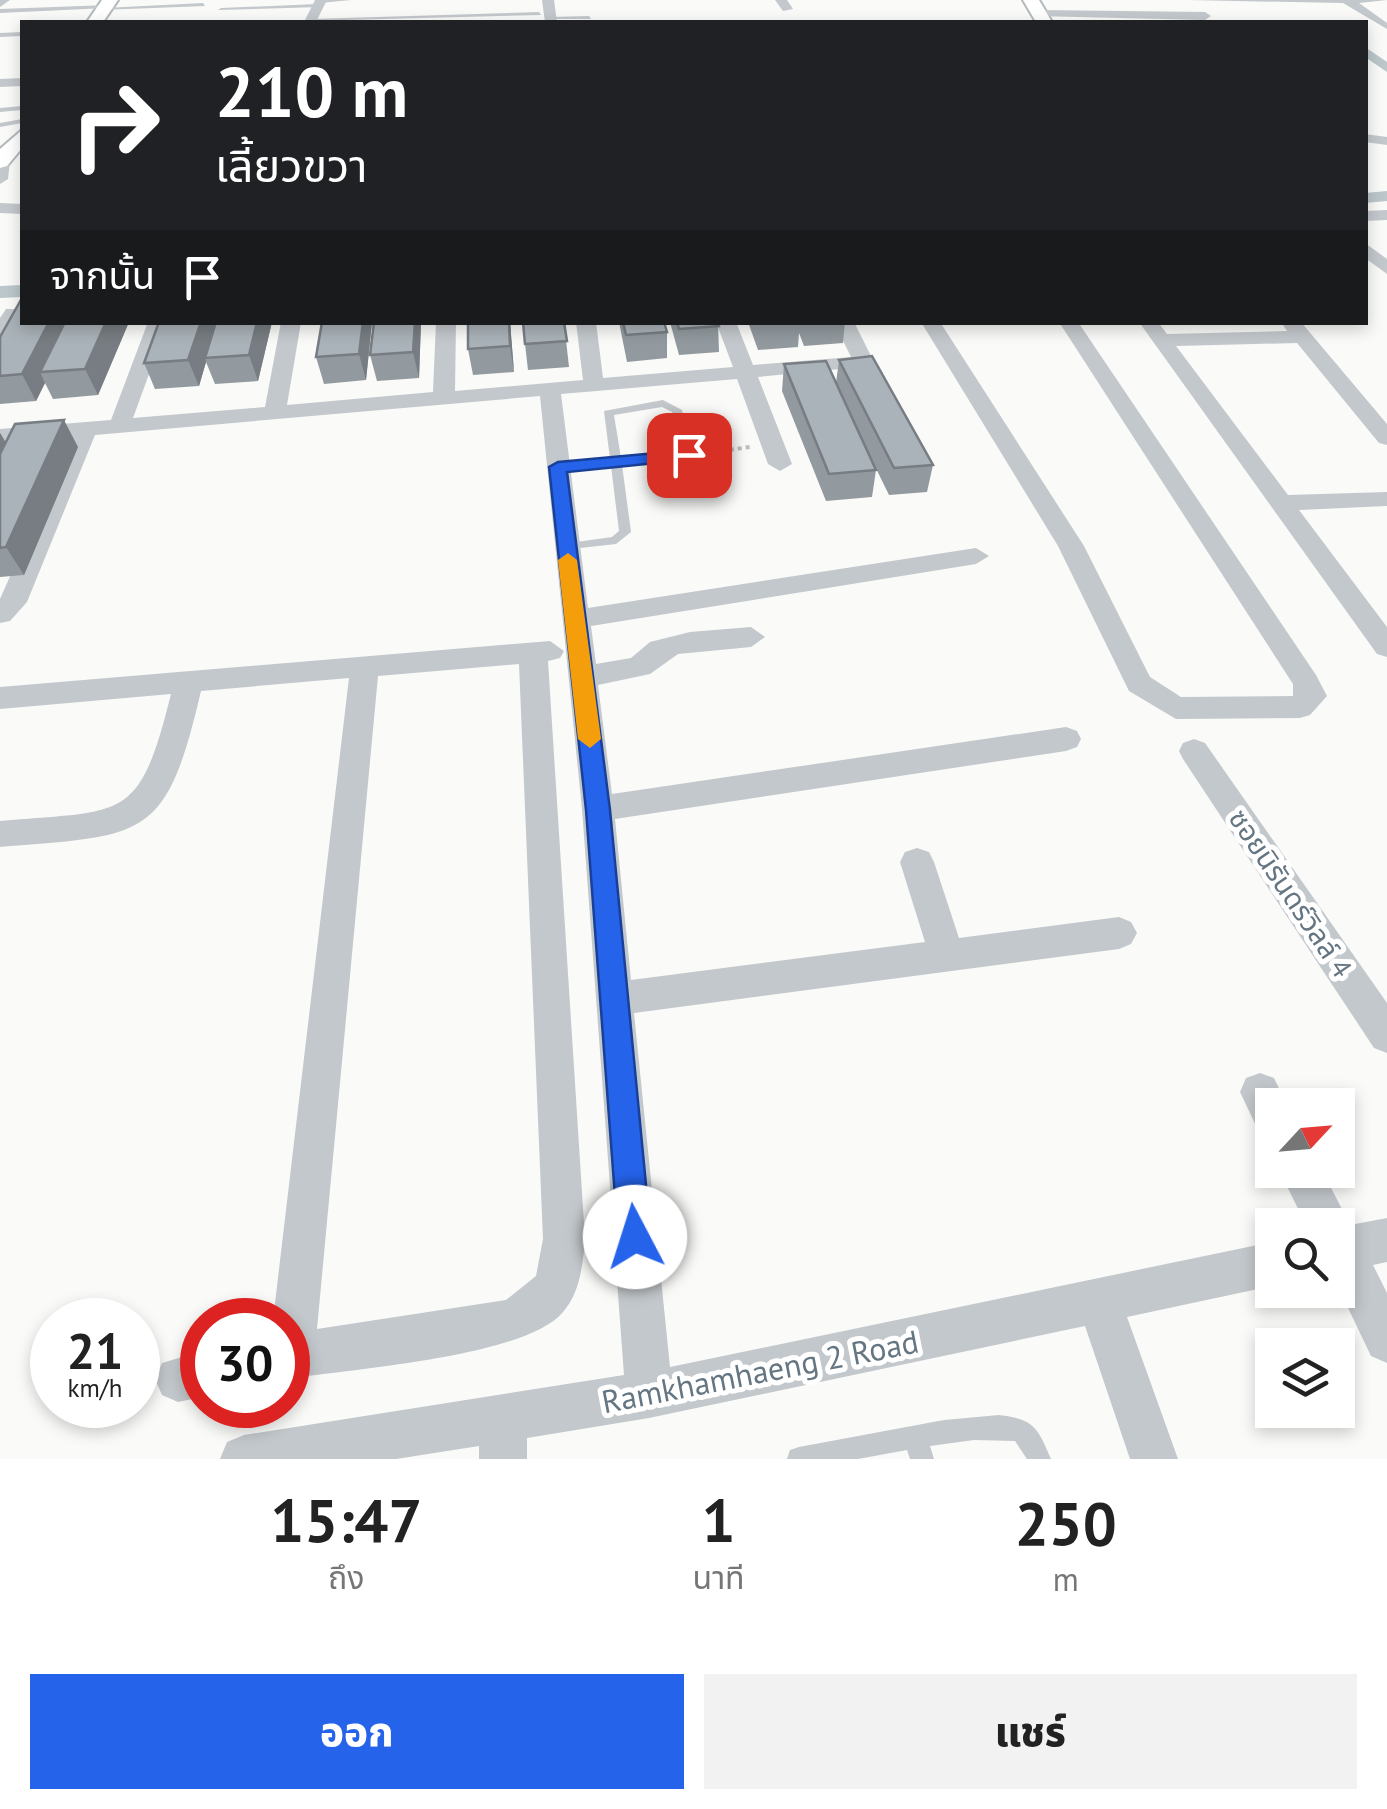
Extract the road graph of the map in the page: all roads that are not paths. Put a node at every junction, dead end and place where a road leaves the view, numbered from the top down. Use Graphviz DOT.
graph roads {
  1 [pos="348,0"];
  2 [pos="548,0"];
  3 [pos="1110,0"];
  4 [pos="1194,0"];
  5 [pos="1346,0"];
  6 [pos="1387,0"];
  7 [pos="320,2"];
  8 [pos="1,5"];
  9 [pos="204,6"];
  10 [pos="221,10"];
  11 [pos="103,11"];
  12 [pos="176,13"];
  13 [pos="1046,15"];
  14 [pos="1121,15"];
  15 [pos="589,18"];
  16 [pos="547,19"];
  17 [pos="1208,19"];
  18 [pos="468,20"];
  19 [pos="1384,26"];
  20 [pos="1368,251"];
  21 [pos="1387,270"];
  22 [pos="13,313"];
  23 [pos="157,325"];
  24 [pos="291,325"];
  25 [pos="446,325"];
  26 [pos="586,325"];
  27 [pos="727,325"];
  28 [pos="846,325"];
  29 [pos="932,325"];
  30 [pos="1070,325"];
  31 [pos="1297,330"];
  32 [pos="1154,331"];
  33 [pos="0,335"];
  34 [pos="744,374"];
  35 [pos="594,387"];
  36 [pos="550,392"];
  37 [pos="444,400"];
  38 [pos="275,413"];
  39 [pos="118,426"];
  40 [pos="86,429"];
  41 [pos="0,436"];
  42 [pos="1387,438"];
  43 [pos="616,462"];
  44 [pos="780,464"];
  45 [pos="558,467"];
  46 [pos="1387,499"];
  47 [pos="1277,503"];
  48 [pos="566,547"];
  49 [pos="976,556"];
  50 [pos="0,614"];
  51 [pos="751,637"];
  52 [pos="1387,647"];
  53 [pos="578,648"];
  54 [pos="533,653"];
  55 [pos="365,667"];
  56 [pos="188,682"];
  57 [pos="0,698"];
  58 [pos="1066,739"];
  59 [pos="1194,751"];
  60 [pos="598,810"];
  61 [pos="0,834"];
  62 [pos="917,862"];
  63 [pos="1119,933"];
  64 [pos="947,955"];
  65 [pos="614,999"];
  66 [pos="1387,1035"];
  67 [pos="1387,1240"];
  68 [pos="1355,1241"];
  69 [pos="1255,1268"];
  70 [pos="1355,1279"];
  71 [pos="296,1298"];
  72 [pos="1099,1300"];
  73 [pos="1387,1340"];
  74 [pos="310,1353"];
  75 [pos="649,1396"];
  76 [pos="503,1440"];
  77 [pos="919,1448"];
  78 [pos="244,1459"];
  79 [pos="800,1459"];
  80 [pos="1040,1459"];
  81 [pos="1154,1459"];
  1 -- 7 [label="lane"];
  2 -- 16 [label="street"];
  3 -- 14 [label="street"];
  4 -- 5 [label="street"];
  4 -- 17 [label="street"];
  5 -- 6 [label="street"];
  5 -- 19 [label="street"];
  7 -- 10 [label="lane"];
  8 -- 11 [label="lane"];
  9 -- 11 [label="lane"];
  11 -- 12 [label="lane"];
  13 -- 14 [label="street"];
  14 -- 17 [label="street"];
  15 -- 16 [label="lane"];
  16 -- 18 [label="lane"];
  20 -- 21 [label="street"];
  22 -- 33 [label="street"];
  23 -- 39 [label="street"];
  24 -- 38 [label="street"];
  25 -- 37 [label="street"];
  26 -- 35 [label="street"];
  27 -- 34 [label="street"];
  28 -- 34 [label="street"];
  29 -- 30 [label="street"];
  31 -- 32 [label="street"];
  31 -- 42 [label="street"];
  32 -- 47 [label="street"];
  34 -- 35 [label="street"];
  34 -- 44 [label="street"];
  35 -- 36 [label="street"];
  36 -- 37 [label="street"];
  36 -- 45 [label="street"];
  37 -- 38 [label="street"];
  38 -- 39 [label="street"];
  39 -- 40 [label="street"];
  40 -- 41 [label="street"];
  40 -- 50 [label="street"];
  43 -- 43 [label="lane"];
  43 -- 45 [label="lane"];
  43 -- 48 [label="lane"];
  45 -- 48 [label="street"];
  46 -- 47 [label="street"];
  47 -- 52 [label="street"];
  48 -- 53 [label="street"];
  49 -- 53 [label="street"];
  51 -- 53 [label="street"];
  53 -- 54 [label="street"];
  53 -- 60 [label="street"];
  54 -- 55 [label="street"];
  54 -- 74 [label="street"];
  55 -- 56 [label="street"];
  55 -- 71 [label="street"];
  56 -- 57 [label="street"];
  56 -- 61 [label="street"];
  58 -- 60 [label="street"];
  59 -- 66 [label="street, ซอยนิรันดร์วิลล์ 4"];
  60 -- 65 [label="street"];
  62 -- 64 [label="street"];
  63 -- 64 [label="street"];
  64 -- 65 [label="street"];
  65 -- 75 [label="street"];
  67 -- 68 [label="street"];
  69 -- 72 [label="street, Ramkhamhaeng 2 Road"];
  70 -- 73 [label="street"];
  72 -- 75 [label="street, Ramkhamhaeng 2 Road"];
  72 -- 81 [label="street"];
  75 -- 76 [label="street, Ramkhamhaeng 2 Road"];
  76 -- 78 [label="street, Ramkhamhaeng 2 Road"];
  77 -- 79 [label="lane"];
  77 -- 80 [label="lane"];
}
